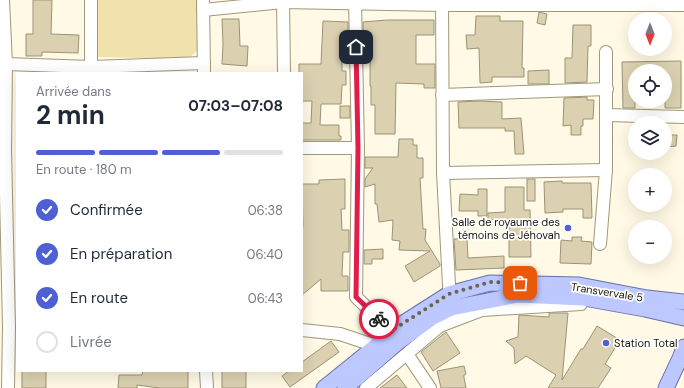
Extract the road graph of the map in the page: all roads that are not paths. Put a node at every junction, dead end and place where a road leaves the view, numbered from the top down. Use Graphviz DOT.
graph roads {
  1 [pos="91,0"];
  2 [pos="283,1"];
  3 [pos="355,2"];
  4 [pos="549,2"];
  5 [pos="442,3"];
  6 [pos="203,5"];
  7 [pos="684,5"];
  8 [pos="2,8"];
  9 [pos="606,52"];
  10 [pos="6,64"];
  11 [pos="91,67"];
  12 [pos="204,68"];
  13 [pos="284,72"];
  14 [pos="607,89"];
  15 [pos="442,95"];
  16 [pos="606,115"];
  17 [pos="684,117"];
  18 [pos="303,148"];
  19 [pos="358,148"];
  20 [pos="11,150"];
  21 [pos="606,170"];
  22 [pos="443,173"];
  23 [pos="600,244"];
  24 [pos="450,301"];
  25 [pos="684,302"];
  26 [pos="645,308"];
  27 [pos="684,318"];
  28 [pos="13,327"];
  29 [pos="303,330"];
  30 [pos="391,331"];
  31 [pos="376,346"];
  32 [pos="684,347"];
  33 [pos="407,354"];
  34 [pos="206,372"];
  35 [pos="8,388"];
  36 [pos="207,388"];
  37 [pos="324,388"];
  38 [pos="345,388"];
  39 [pos="366,388"];
  40 [pos="430,388"];
  41 [pos="666,388"];
  1 -- 11 [label="street"];
  2 -- 3 [label="street"];
  2 -- 6 [label="street"];
  2 -- 13 [label="street"];
  3 -- 5 [label="street"];
  3 -- 19 [label="street"];
  4 -- 5 [label="street"];
  4 -- 7 [label="street"];
  5 -- 15 [label="street"];
  6 -- 12 [label="street"];
  8 -- 10 [label="street"];
  9 -- 14 [label="street"];
  10 -- 11 [label="street"];
  10 -- 20 [label="street"];
  11 -- 12 [label="street"];
  14 -- 15 [label="street"];
  14 -- 16 [label="street"];
  15 -- 22 [label="street"];
  16 -- 17 [label="street"];
  16 -- 21 [label="street"];
  18 -- 19 [label="street"];
  19 -- 30 [label="street"];
  20 -- 28 [label="street"];
  21 -- 22 [label="street"];
  21 -- 23 [label="street"];
  22 -- 24 [label="street"];
  24 -- 25 [label="main road, Transvervale 5"];
  24 -- 26 [label="main road, Transvervale 5"];
  24 -- 30 [label="main road, Transvervale 5"];
  24 -- 38 [label="main road, Transvervale 5"];
  26 -- 27 [label="main road, Transvervale 5"];
  26 -- 33 [label="street, Transvervale 5"];
  28 -- 35 [label="street"];
  29 -- 31 [label="street"];
  30 -- 31 [label="main road, Transvervale 5"];
  31 -- 37 [label="main road, Transvervale 5"];
  32 -- 41 [label="main road"];
  33 -- 39 [label="street, Transvervale 5"];
  33 -- 40 [label="street"];
  34 -- 36 [label="street"];
}
